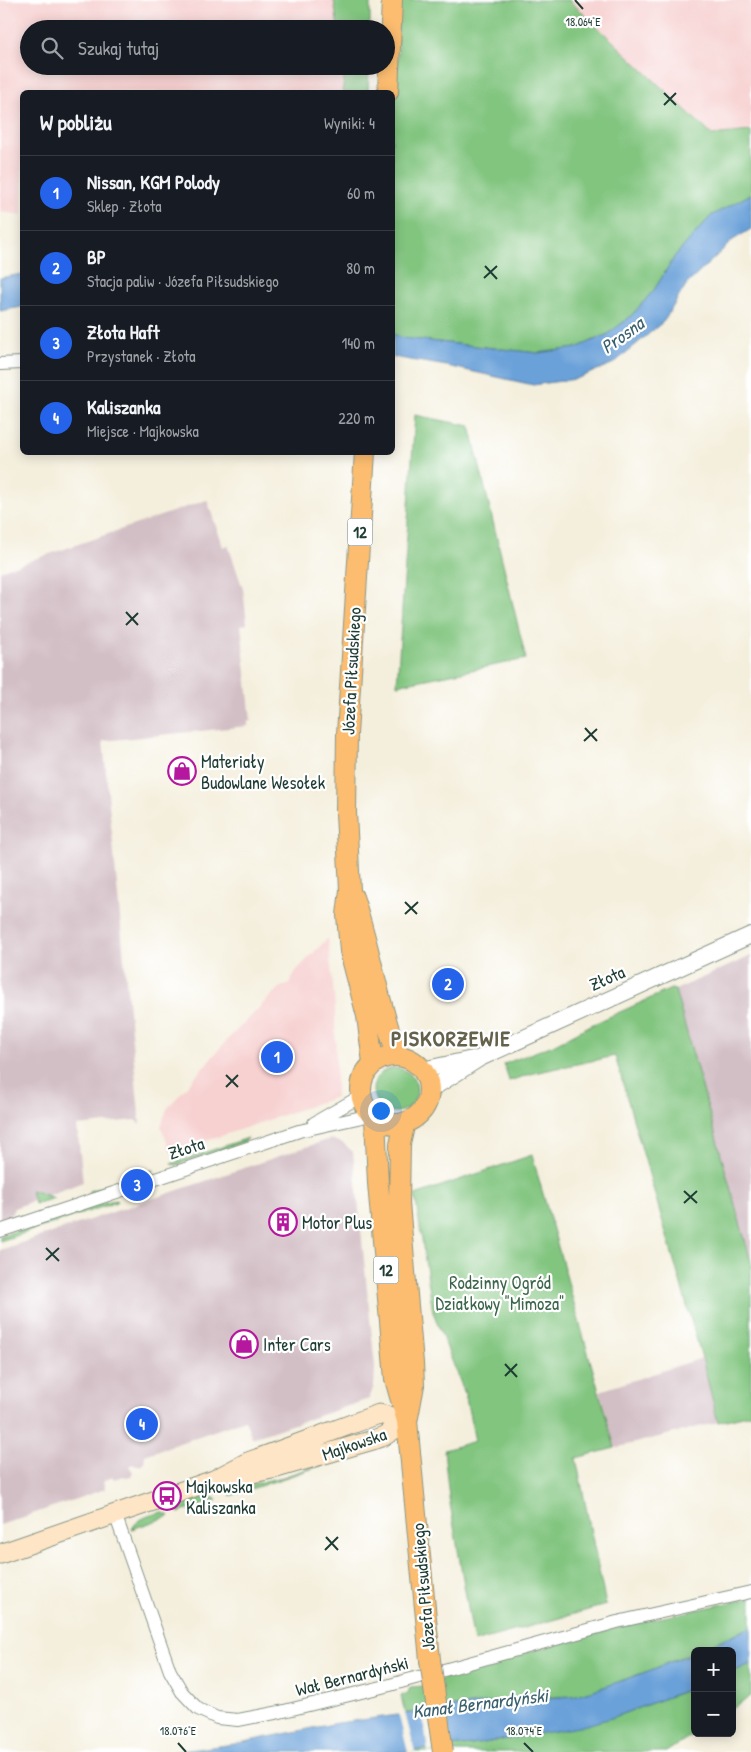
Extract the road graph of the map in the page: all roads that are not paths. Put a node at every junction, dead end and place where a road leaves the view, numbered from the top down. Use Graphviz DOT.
graph roads {
  1 [pos="392,0"];
  2 [pos="391,20"];
  3 [pos="389,75"];
  4 [pos="388,90"];
  5 [pos="20,363"];
  6 [pos="0,364"];
  7 [pos="365,455"];
  8 [pos="350,890"];
  9 [pos="751,935"];
  10 [pos="398,1056"];
  11 [pos="480,1058"];
  12 [pos="373,1063"];
  13 [pos="422,1070"];
  14 [pos="428,1091"];
  15 [pos="361,1096"];
  16 [pos="373,1116"];
  17 [pos="404,1122"];
  18 [pos="299,1131"];
  19 [pos="0,1231"];
  20 [pos="407,1421"];
  21 [pos="115,1514"];
  22 [pos="0,1554"];
  23 [pos="751,1592"];
  24 [pos="443,1752"];
  1 -- 2 [label="main road"];
  3 -- 4 [label="main road"];
  5 -- 6 [label="street"];
  7 -- 8 [label="main road, Józefa Piłsudskiego / 12"];
  8 -- 10 [label="main road, Józefa Piłsudskiego / 12"];
  8 -- 12 [label="main road, Józefa Piłsudskiego / 12"];
  9 -- 11 [label="street, Złota"];
  10 -- 12 [label="main road"];
  10 -- 13 [label="main road"];
  11 -- 13 [label="street, Złota"];
  11 -- 14 [label="street, Złota"];
  12 -- 15 [label="main road"];
  13 -- 14 [label="main road"];
  14 -- 17 [label="main road"];
  15 -- 16 [label="main road, 12"];
  15 -- 18 [label="street, Złota"];
  16 -- 17 [label="main road"];
  16 -- 18 [label="street, Złota"];
  16 -- 20 [label="main road, Józefa Piłsudskiego / 12"];
  17 -- 20 [label="main road, Józefa Piłsudskiego / 12"];
  18 -- 19 [label="street, Złota"];
  20 -- 21 [label="main road, Majkowska"];
  20 -- 24 [label="main road, Józefa Piłsudskiego / 12, bridge"];
  21 -- 22 [label="main road, Majkowska"];
  21 -- 23 [label="street, Wał Bernardyński"];
}
